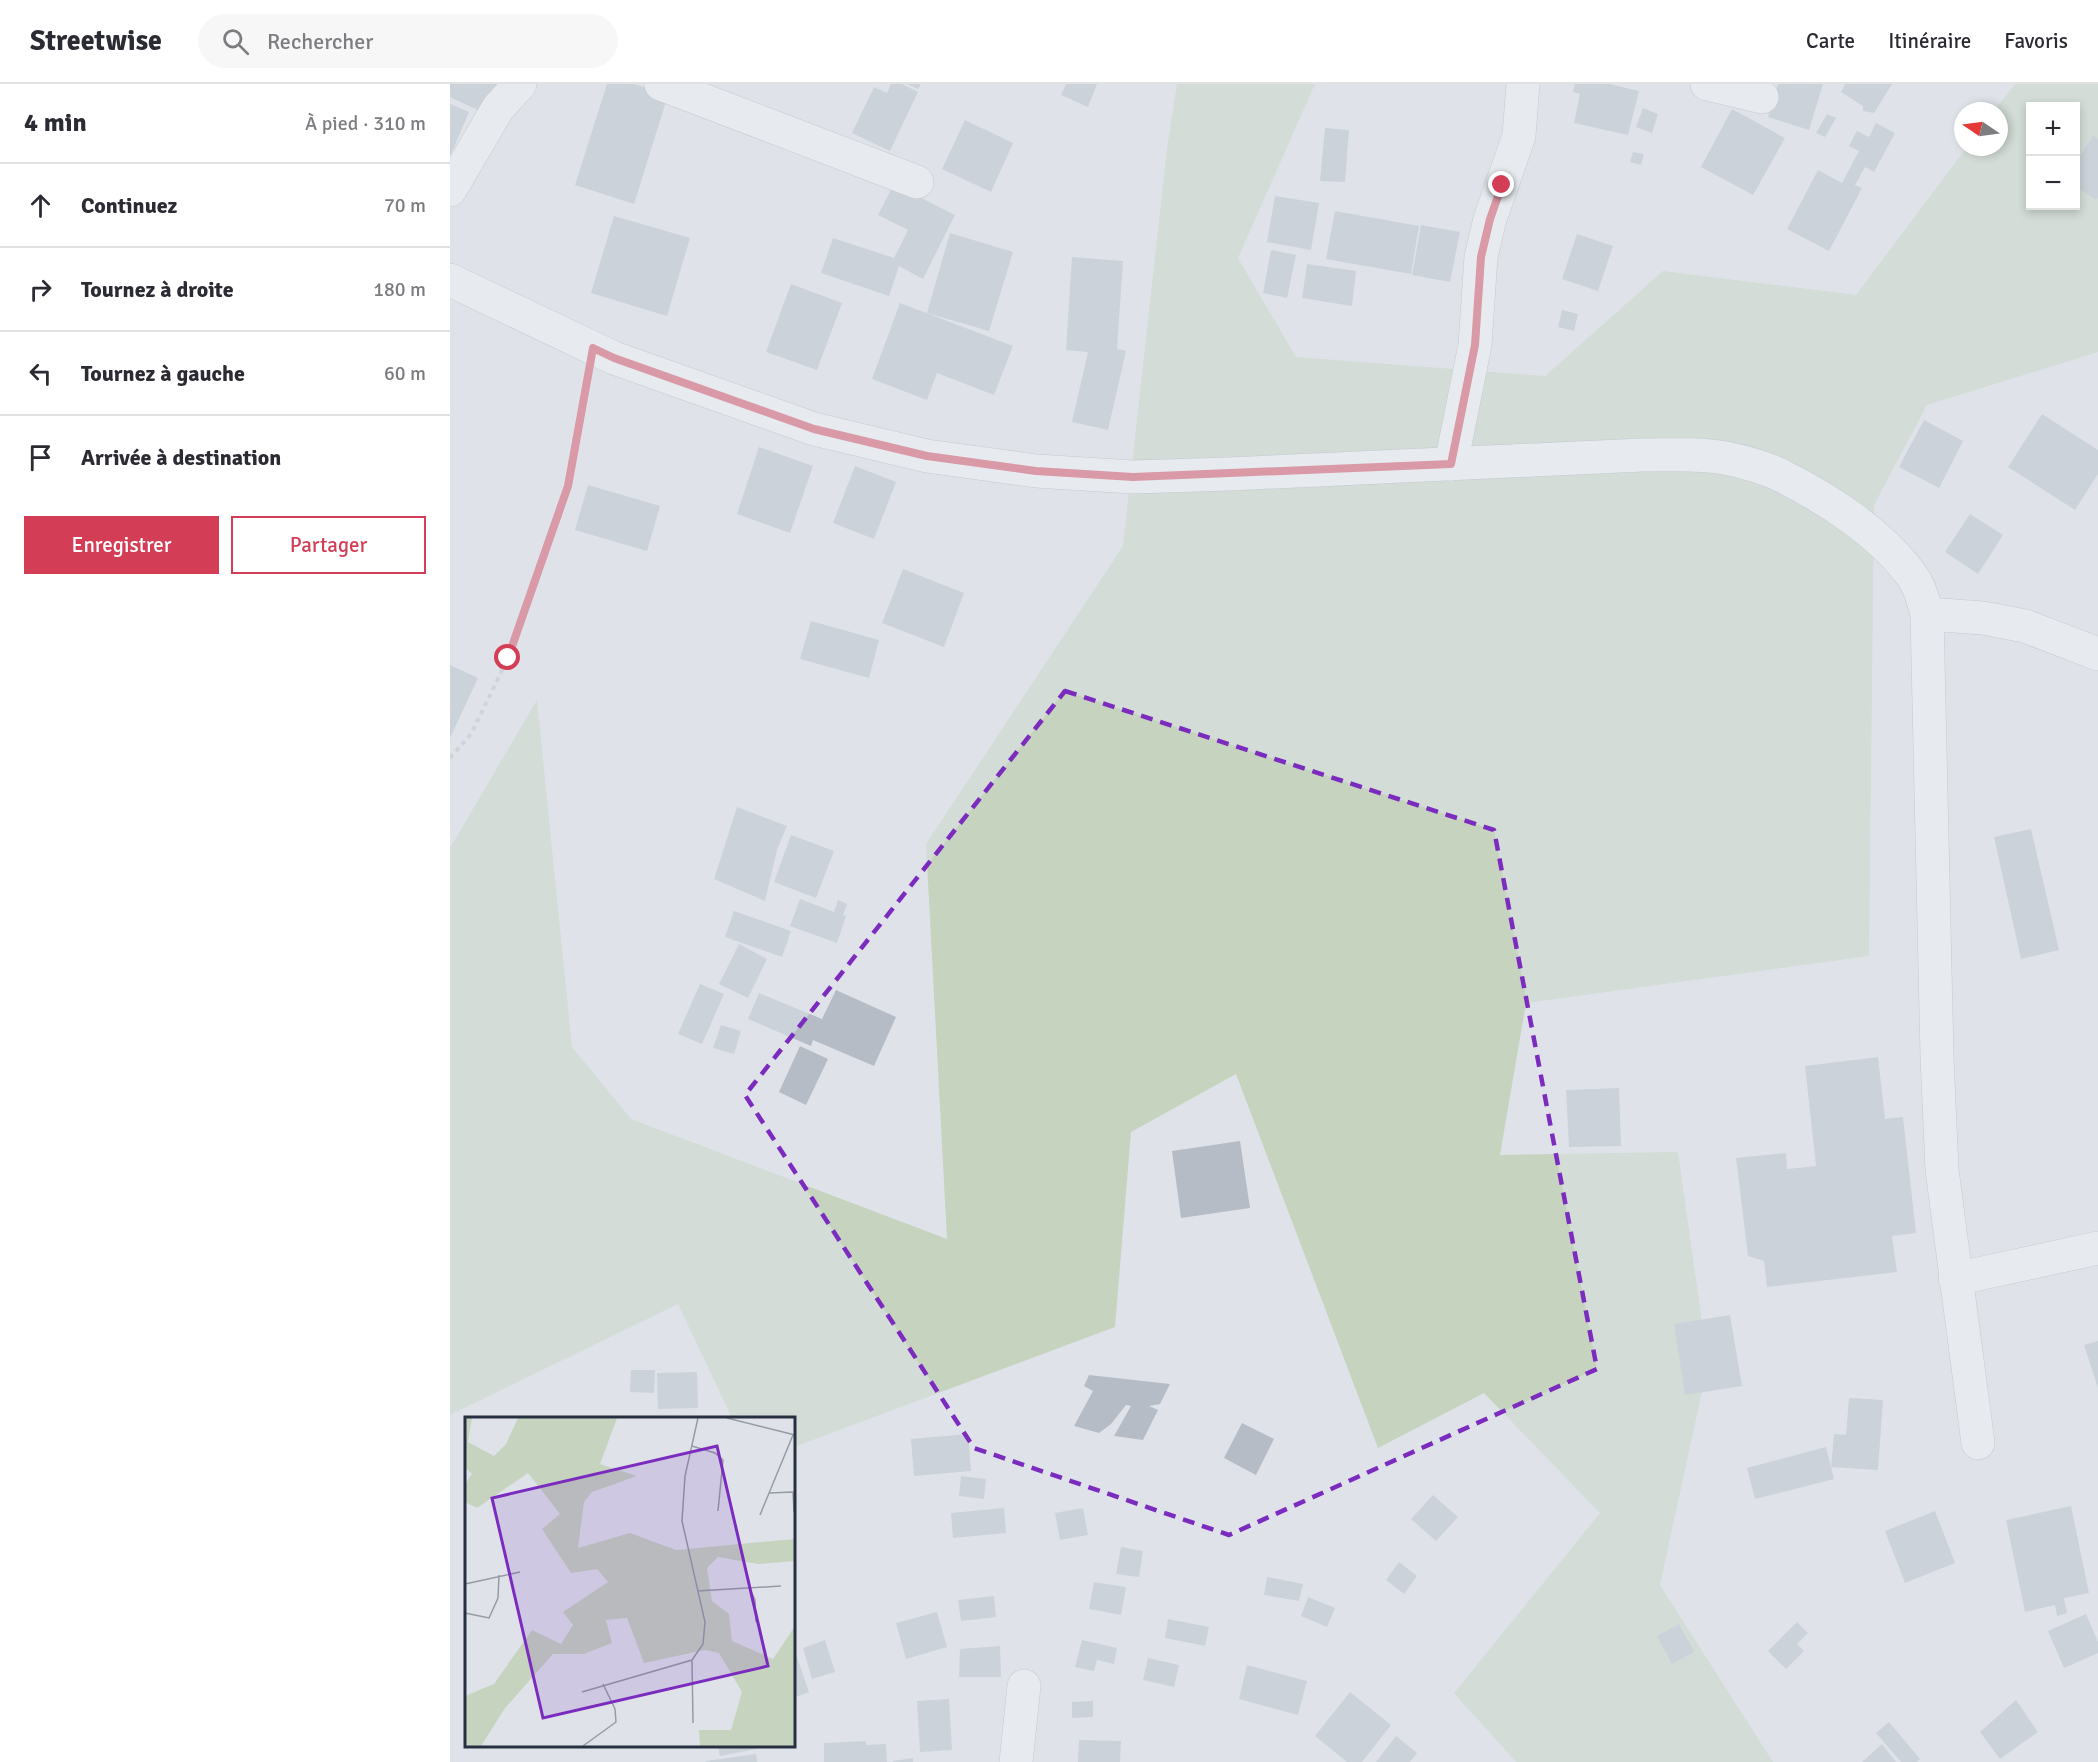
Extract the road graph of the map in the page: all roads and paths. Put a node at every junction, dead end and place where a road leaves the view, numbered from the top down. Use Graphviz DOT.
graph roads {
  1 [pos="520,84"];
  2 [pos="661,84"];
  3 [pos="1523,84"];
  4 [pos="1707,84"];
  5 [pos="1762,97"];
  6 [pos="917,182"];
  7 [pos="450,190"];
  8 [pos="450,280"];
  9 [pos="593,348"];
  10 [pos="1451,464"];
  11 [pos="1927,614"];
  12 [pos="2098,654"];
  13 [pos="450,758"];
  14 [pos="2098,1248"];
  15 [pos="1955,1279"];
  16 [pos="1978,1443"];
  17 [pos="1024,1686"];
  18 [pos="1016,1762"];
  1 -- 7 [label="street"];
  2 -- 6 [label="street"];
  3 -- 10 [label="street"];
  4 -- 5 [label="street"];
  8 -- 9 [label="street"];
  9 -- 10 [label="street"];
  9 -- 13 [label="path"];
  10 -- 11 [label="street"];
  11 -- 12 [label="street"];
  11 -- 15 [label="street"];
  14 -- 15 [label="street"];
  15 -- 16 [label="street"];
  17 -- 18 [label="street"];
}
